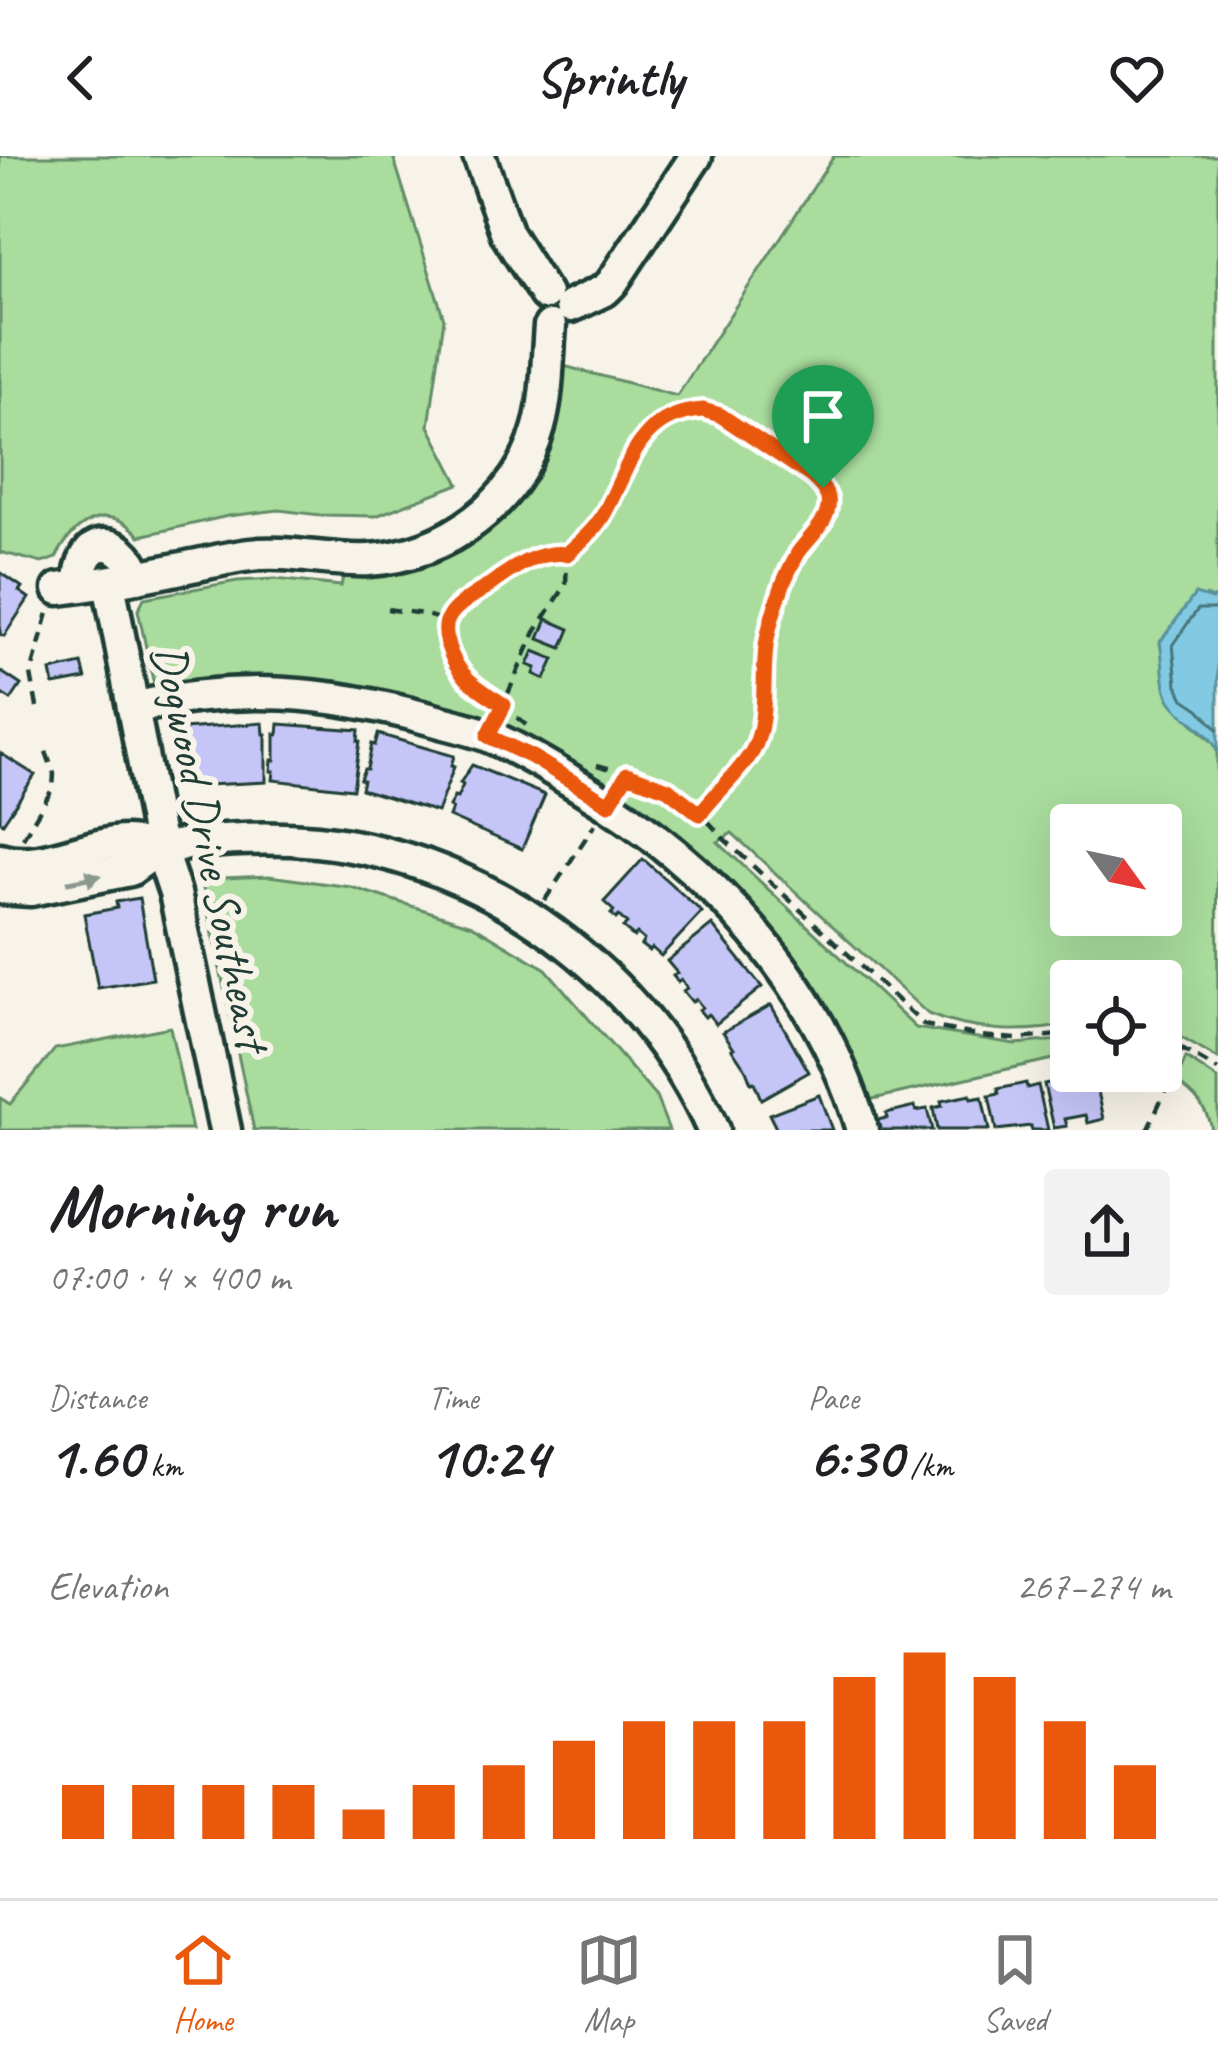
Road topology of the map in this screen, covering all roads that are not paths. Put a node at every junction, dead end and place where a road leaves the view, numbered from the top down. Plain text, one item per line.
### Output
1 (479, 156) edge
2 (696, 156) edge
3 (555, 309) junction
4 (134, 708) junction
5 (160, 848) junction
6 (10, 850) edge
7 (0, 888) edge
8 (225, 1130) edge
9 (713, 1130) edge
10 (862, 1130) edge

1 - 3 street
2 - 3 street
3 - 4 street, Dogwood Drive Southeast
4 - 5 street, Dogwood Drive Southeast
4 - 10 street
5 - 6 street
7 -> 5 street
5 - 8 street, Dogwood Drive Southeast
5 - 9 street

